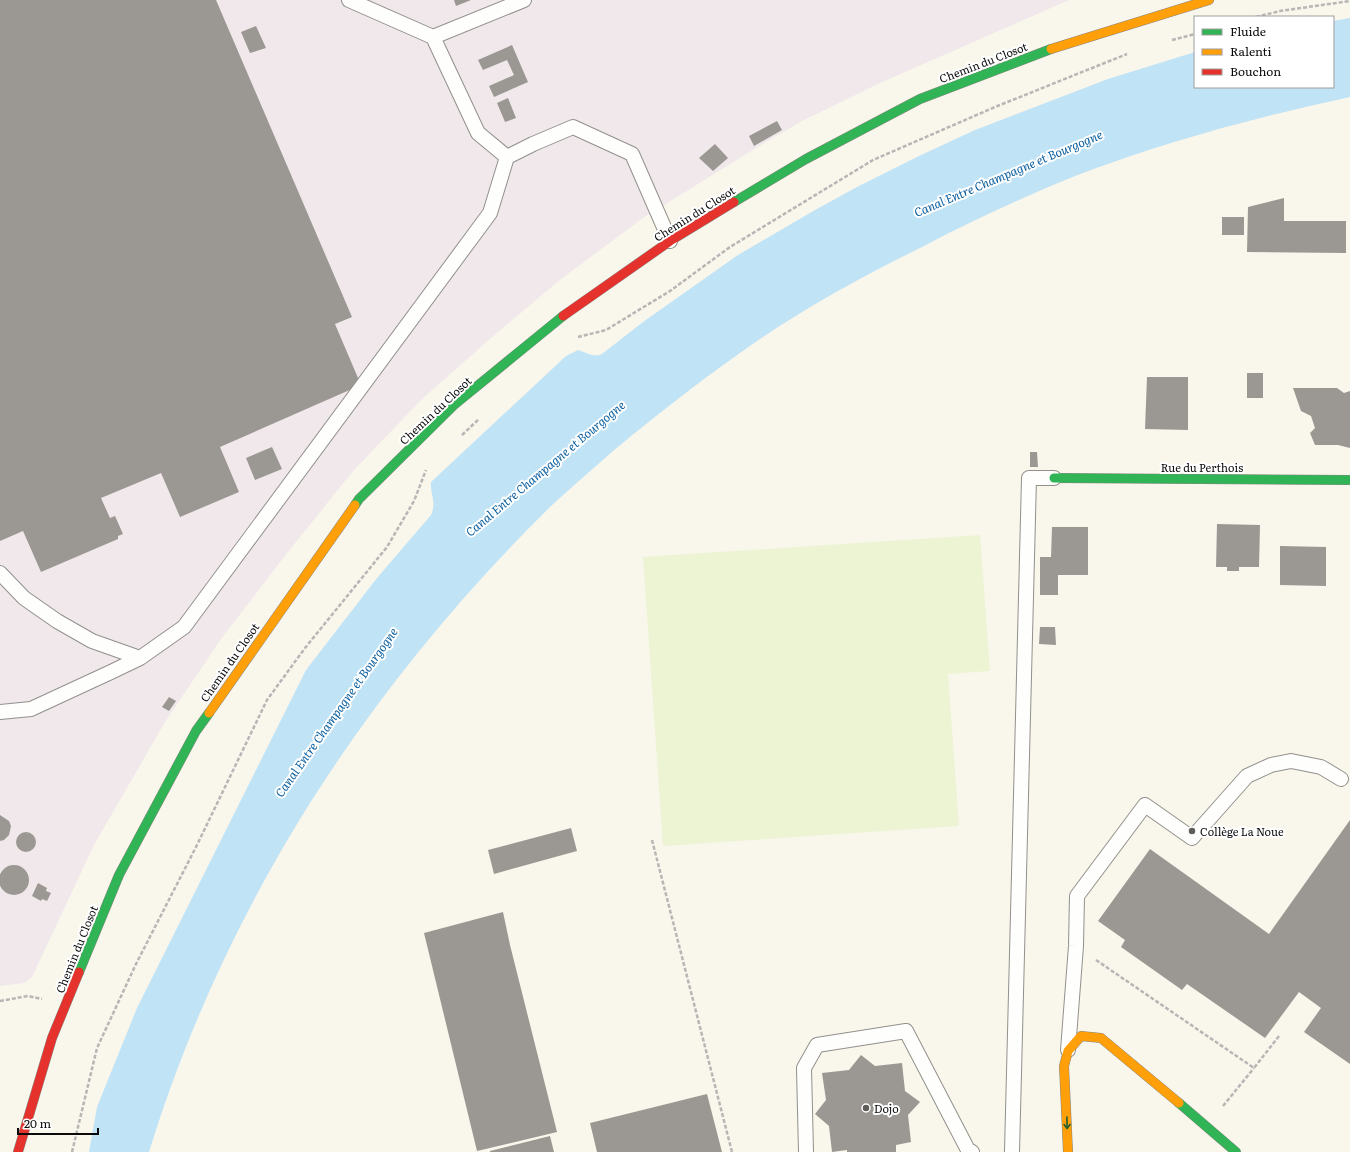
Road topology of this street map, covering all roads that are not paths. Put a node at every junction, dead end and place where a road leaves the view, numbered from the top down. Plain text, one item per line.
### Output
1 (349, 0) edge
2 (524, 0) edge
3 (1209, 0) edge
4 (433, 37) junction
5 (507, 157) junction
6 (670, 241) junction
7 (1054, 478) joint
8 (1350, 480) edge
9 (0, 572) edge
10 (140, 658) junction
11 (0, 712) edge
12 (1341, 779) dead end
13 (1068, 1051) junction
14 (18, 1152) edge
15 (806, 1152) edge
16 (972, 1152) edge
17 (1012, 1152) edge
18 (1068, 1152) edge
19 (1236, 1152) edge

1 - 4 lane
2 - 4 lane
3 - 6 street, Chemin du Closot
4 - 5 lane
5 - 6 lane
5 - 10 lane
6 - 14 street, Chemin du Closot
7 - 8 street, Rue du Perthois
7 - 17 lane
9 - 10 lane
10 - 11 lane
12 - 13 lane
13 -> 18 street
13 - 19 street
15 - 16 lane

